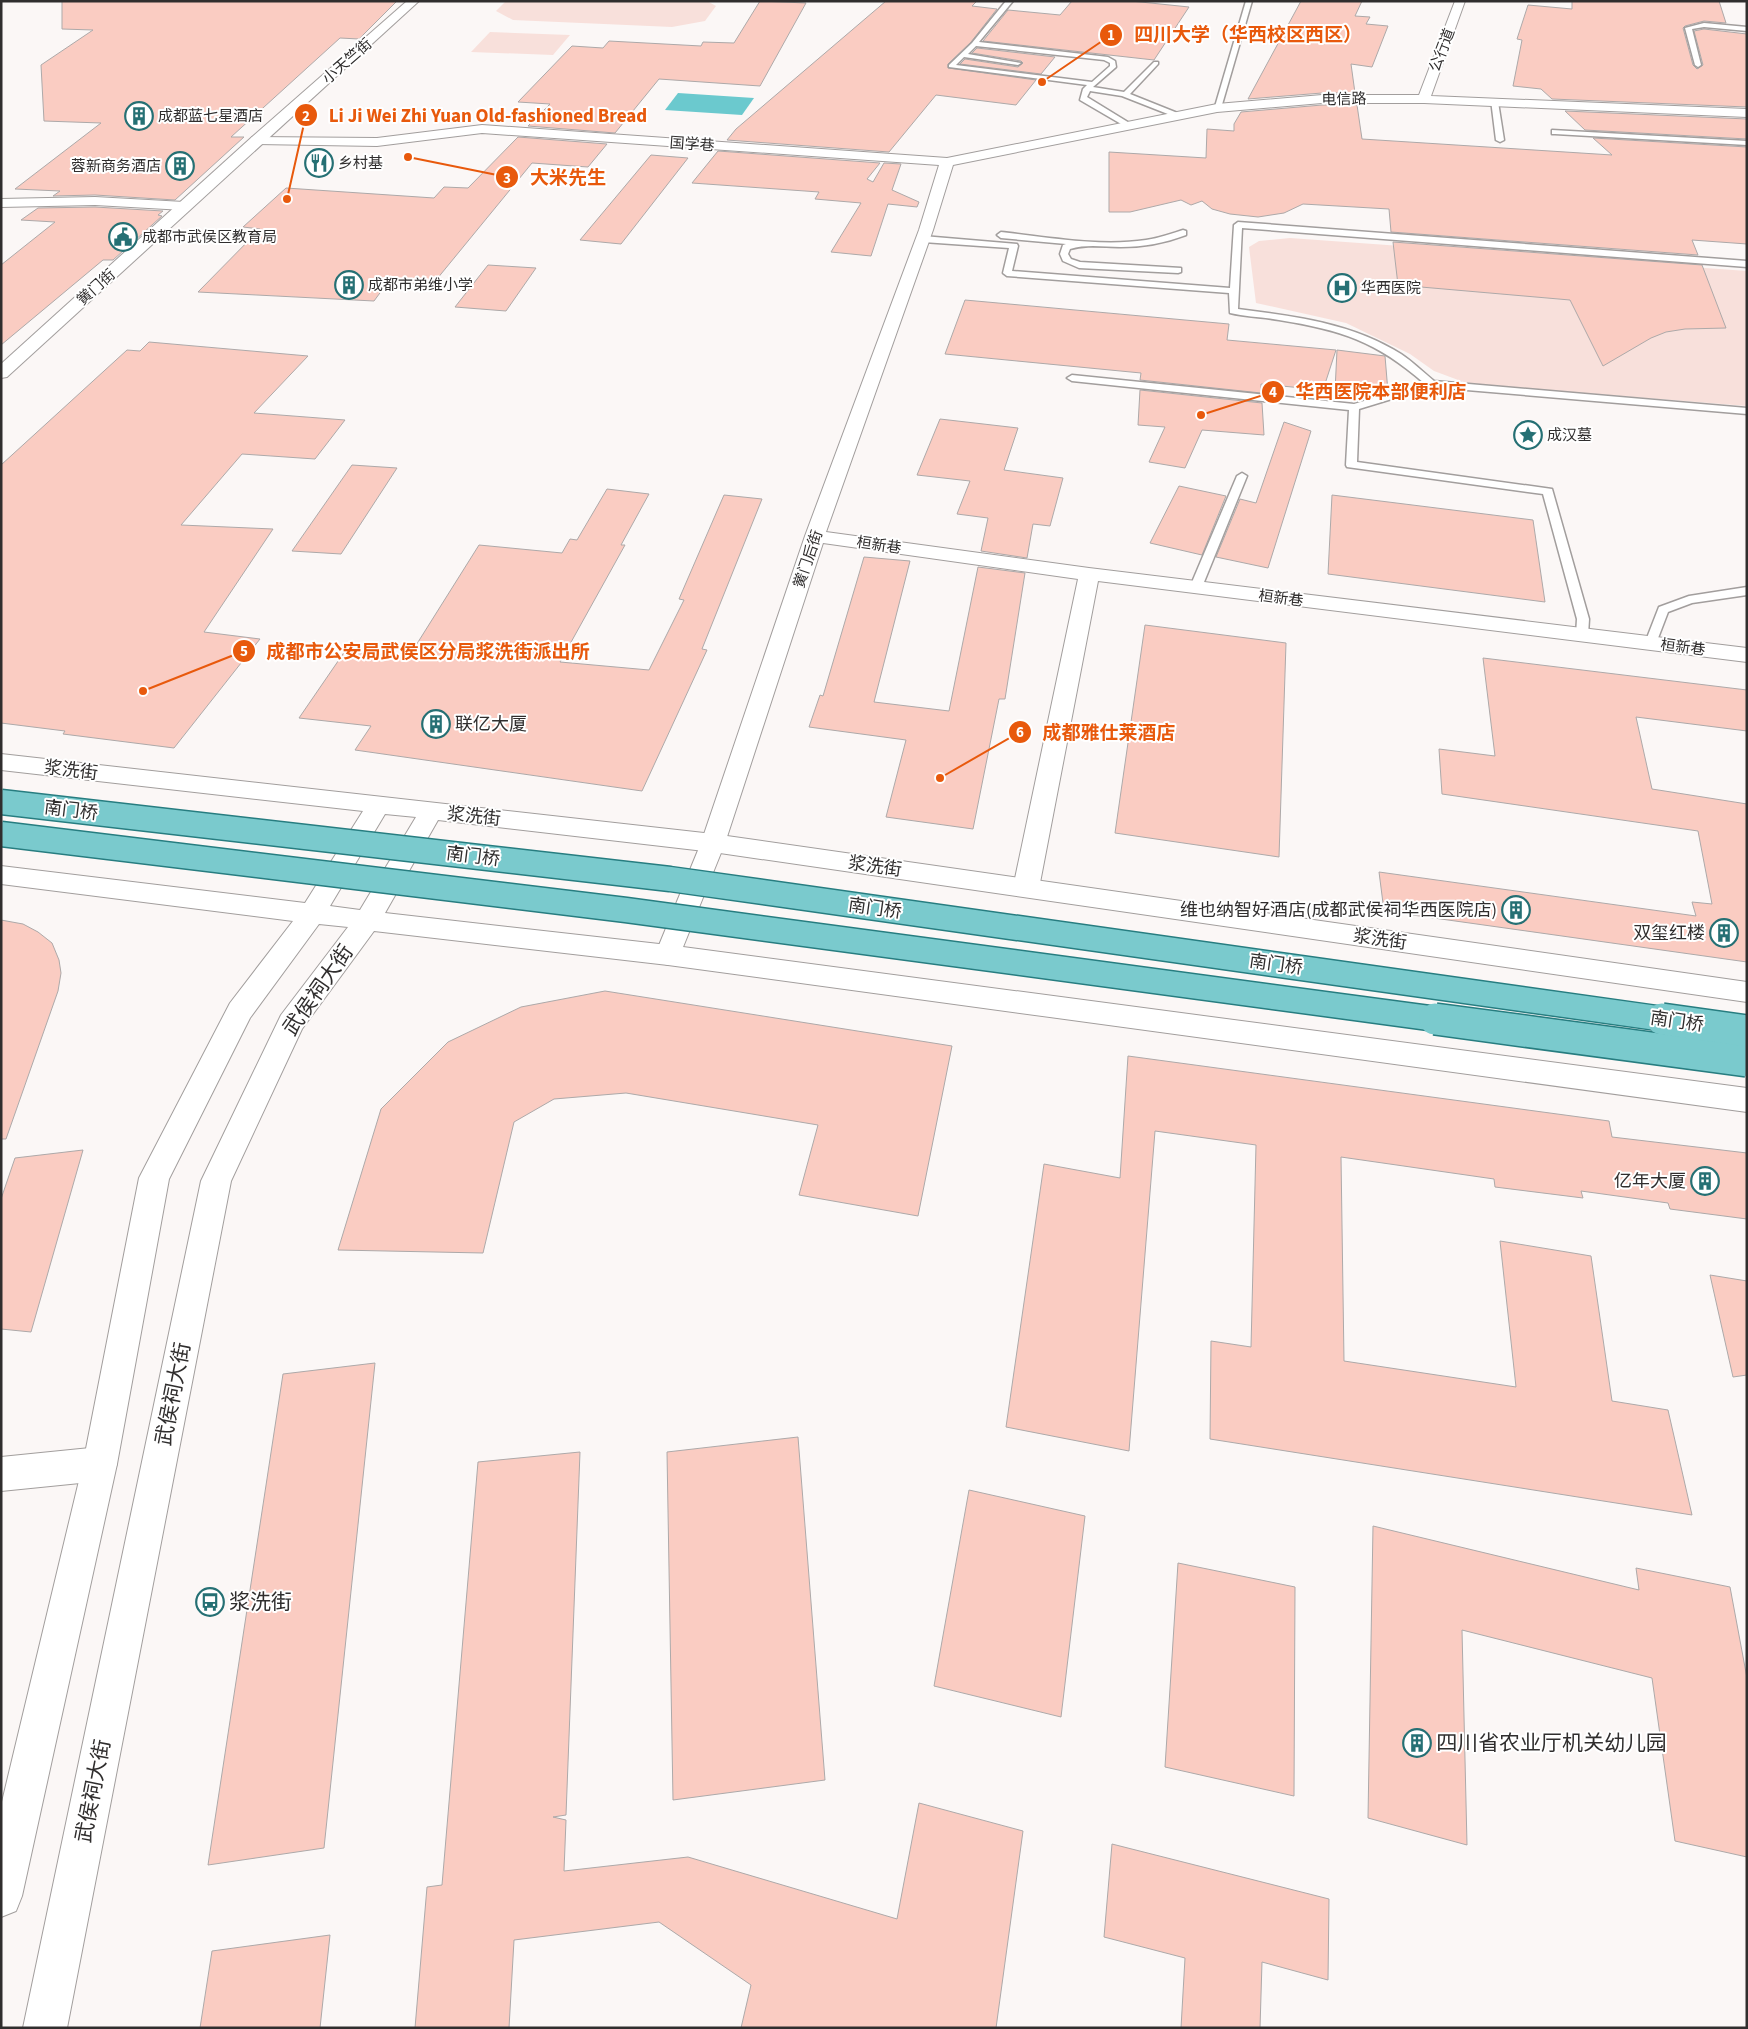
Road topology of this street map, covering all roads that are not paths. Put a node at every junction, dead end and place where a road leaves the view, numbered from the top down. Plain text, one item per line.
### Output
1 (414, 1) edge
2 (1010, 1) edge
3 (1249, 1) edge
4 (1460, 1) edge
5 (1747, 29) edge
6 (974, 44) junction
7 (961, 55) junction
8 (1156, 63) dead end
9 (1028, 64) dead end
10 (1698, 65) dead end
11 (1095, 74) dead end
12 (1104, 75) junction
13 (1094, 84) junction
14 (1087, 90) junction
15 (1126, 94) junction
16 (1424, 99) junction
17 (1494, 102) junction
18 (1217, 108) junction
19 (1747, 113) edge
20 (1181, 116) junction
21 (1128, 126) junction
22 (1555, 132) dead end
23 (257, 140) junction
24 (1500, 140) dead end
25 (1747, 143) edge
26 (947, 162) junction
27 (1, 203) edge
28 (184, 206) junction
29 (1183, 233) dead end
30 (924, 234) junction
31 (1090, 242) junction
32 (1747, 264) edge
33 (1178, 270) dead end
34 (1235, 291) junction
35 (1, 373) edge
36 (1072, 378) dead end
37 (1431, 384) junction
38 (1354, 407) junction
39 (1747, 411) edge
40 (1242, 476) dead end
41 (816, 536) junction
42 (1088, 574) junction
43 (1196, 587) junction
44 (1747, 591) edge
45 (1582, 635) junction
46 (1651, 643) junction
47 (1747, 655) edge
48 (1, 762) edge
49 (1, 802) edge
50 (378, 806) junction
51 (431, 812) junction
52 (1, 834) edge
53 (713, 843) junction
54 (1, 876) edge
55 (1026, 888) junction
56 (312, 914) junction
57 (367, 920) junction
58 (668, 955) junction
59 (1747, 992) edge
60 (1747, 1031) edge
61 (1747, 1061) edge
62 (1747, 1100) edge
63 (100, 1464) junction
64 (1, 1474) edge
65 (1, 1896) edge
66 (45, 2028) edge

1 - 23 street, 小天竺街
2 - 6 lane
3 - 18 lane
4 - 16 street, 公行道
5 - 10 lane
6 - 7 lane
6 - 12 lane
7 - 9 lane
7 - 13 lane
8 - 15 lane
11 - 12 lane
12 - 13 lane
13 - 14 lane
14 - 15 lane
14 - 21 lane
15 - 20 lane
16 - 17 street, 电信路
16 - 18 street, 电信路
17 - 19 street, 电信路
17 - 24 lane
18 - 20 street, 电信路
20 - 21 street, 电信路
21 - 26 street, 电信路
22 - 25 lane
23 - 26 street, 国学巷
23 - 28 street, 黉门街
26 - 30 street, 黉门后街
27 - 28 street
28 - 35 street, 黉门街
29 - 31 lane
30 - 31 lane
30 - 34 lane
30 - 41 street, 黉门后街
31 - 33 lane
32 - 34 lane
34 - 37 lane
36 - 38 lane
37 - 38 lane
37 - 39 lane
38 - 45 lane
40 - 43 lane
41 - 42 street, 桓新巷
41 - 53 street, 黉门后街
42 - 43 street, 桓新巷
42 - 55 street
43 - 45 street, 桓新巷
44 - 46 lane
45 - 46 street, 桓新巷
46 - 47 street, 桓新巷
48 - 50 street, 浆洗街
49 - 60 main road, 南门桥, bridge
50 - 51 street, 浆洗街
50 - 56 street
51 - 53 street, 浆洗街
51 - 57 street, 武侯祠大街
52 - 61 main road, 南门桥, bridge
53 - 55 street, 浆洗街
53 - 58 street, 黉门后街
54 - 56 street
55 - 59 street, 浆洗街
56 - 57 street
56 - 63 street
57 - 58 street
57 - 66 street, 武侯祠大街
58 - 62 street
63 - 64 street
63 - 65 street

